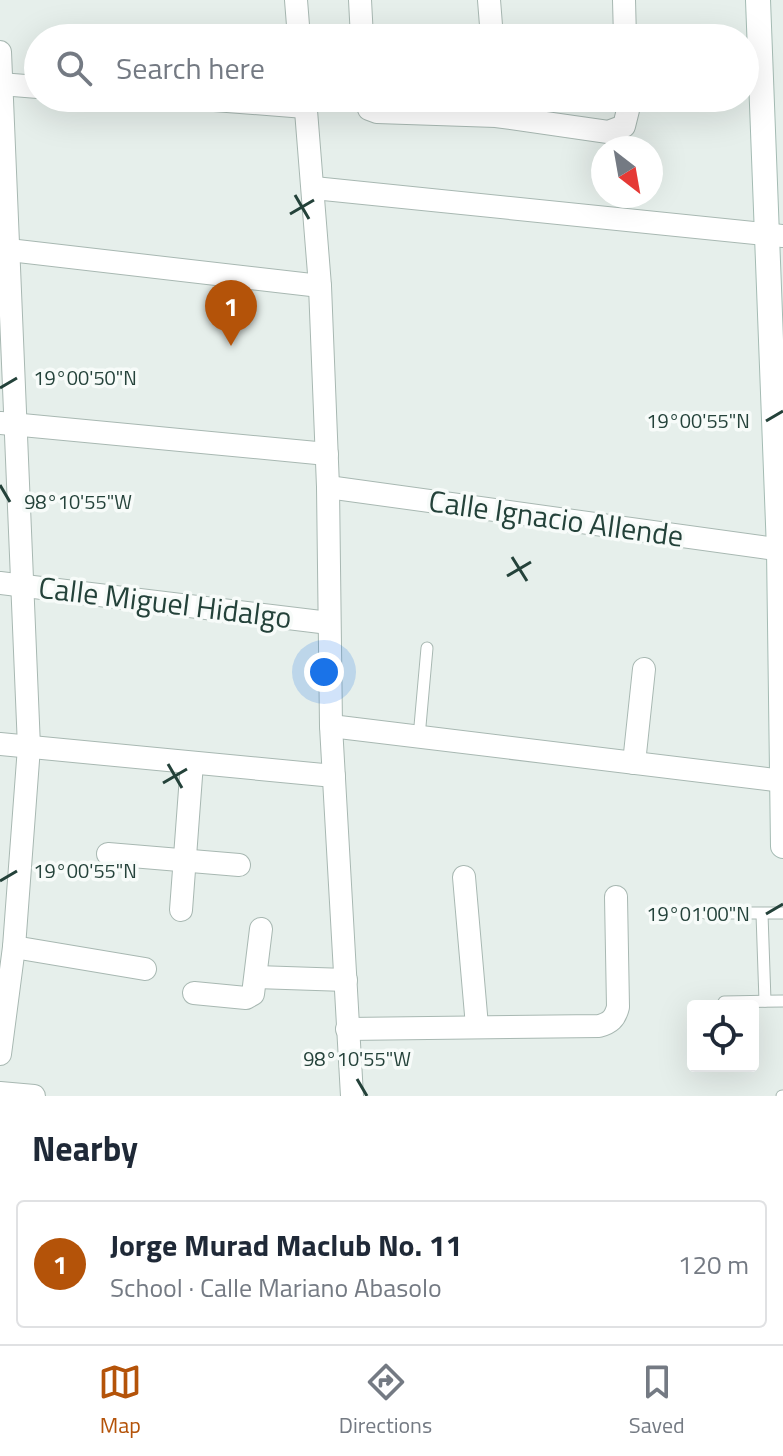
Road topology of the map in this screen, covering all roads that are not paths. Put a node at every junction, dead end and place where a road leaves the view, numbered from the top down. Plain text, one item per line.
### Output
1 (296, 0) edge
2 (360, 0) edge
3 (489, 0) edge
4 (624, 0) edge
5 (758, 0) edge
6 (298, 24) edge
7 (361, 24) edge
8 (491, 24) edge
9 (625, 24) edge
10 (0, 52) edge
11 (1, 84) edge
12 (24, 86) edge
13 (306, 112) edge
14 (518, 112) edge
15 (626, 112) edge
16 (314, 188) junction
17 (775, 235) edge
18 (4, 249) edge
19 (320, 286) junction
20 (7, 424) edge
21 (327, 454) junction
22 (328, 487) junction
23 (781, 550) edge
24 (0, 583) edge
25 (24, 586) junction
26 (329, 623) junction
27 (427, 648) dead end
28 (644, 669) dead end
29 (331, 726) junction
30 (419, 737) junction
31 (0, 744) edge
32 (29, 747) junction
33 (192, 763) junction
34 (634, 763) junction
35 (334, 776) junction
36 (782, 781) edge
37 (783, 846) edge
38 (108, 854) dead end
39 (186, 861) junction
40 (239, 865) dead end
41 (464, 877) dead end
42 (616, 897) dead end
43 (181, 910) dead end
44 (705, 913) dead end
45 (783, 913) edge
46 (762, 914) junction
47 (261, 929) dead end
48 (8, 961) edge
49 (145, 969) dead end
50 (256, 977) junction
51 (346, 980) junction
52 (194, 993) dead end
53 (759, 1001) edge
54 (765, 1001) junction
55 (783, 1001) edge
56 (477, 1026) junction
57 (347, 1029) junction
58 (0, 1054) edge
59 (0, 1093) edge
60 (34, 1096) edge
61 (352, 1096) edge

1 - 6 street
2 - 7 street
3 - 8 street
4 - 9 street
5 - 17 main road
10 - 11 street
11 - 12 street
11 - 18 street
13 - 16 street
14 - 15 street
16 - 17 street
16 - 19 street
17 - 23 main road
18 - 19 street
18 - 20 street
19 - 21 street
20 - 21 street
20 - 25 street
21 - 22 street
22 - 23 street, Calle Ignacio Allende
22 - 26 street
23 - 36 main road
24 - 25 street, Calle Miguel Hidalgo
25 - 26 street, Calle Miguel Hidalgo
25 - 32 street
26 - 29 street
27 - 30 lane
28 - 34 street
29 - 30 street
29 - 35 street
30 - 34 street
31 - 32 street
32 - 33 street
32 - 48 street
33 - 35 street
33 - 39 street
34 - 36 street
35 - 51 street
36 - 37 main road
38 - 39 street
39 - 40 street
39 - 43 street
41 - 56 street
42 - 56 street
44 - 46 lane
45 - 46 lane
46 - 54 lane
47 - 50 street
48 - 49 street
48 - 58 street
50 - 51 street
50 - 52 street
51 - 57 street
53 - 54 lane
54 - 55 lane
56 - 57 street
57 - 61 street
59 - 60 street

